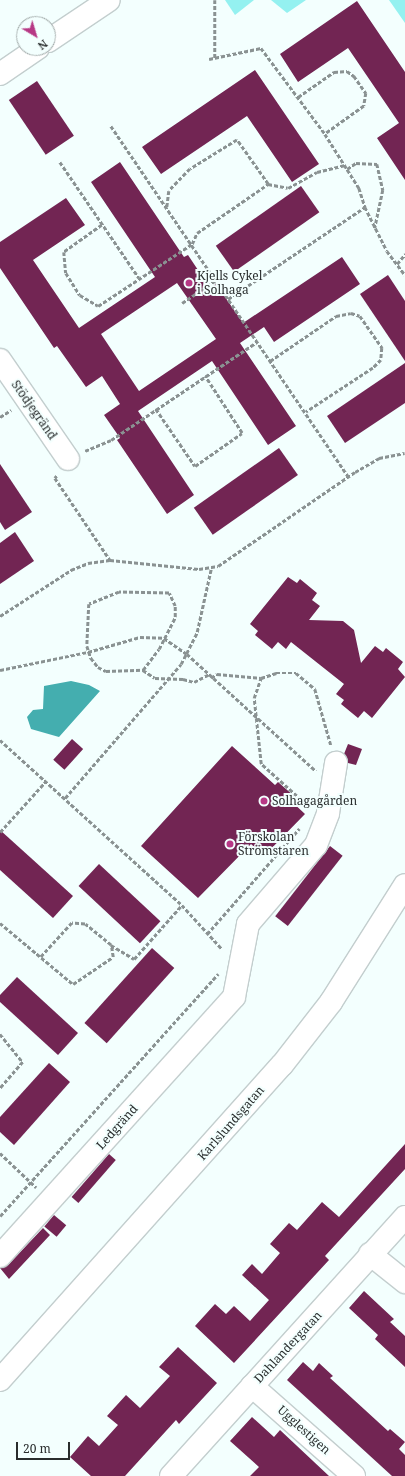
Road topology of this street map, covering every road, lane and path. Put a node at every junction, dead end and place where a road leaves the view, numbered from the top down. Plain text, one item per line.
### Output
1 (109, 0) edge
2 (215, 0) edge
3 (56, 36) edge
4 (26, 56) edge
5 (215, 58) junction
6 (209, 59) dead end
7 (0, 74) edge
8 (298, 97) junction
9 (111, 126) dead end
10 (325, 134) junction
11 (60, 162) dead end
12 (345, 165) junction
13 (347, 169) junction
14 (268, 184) junction
15 (365, 207) junction
16 (167, 208) junction
17 (102, 225) junction
18 (375, 228) junction
19 (192, 244) junction
20 (405, 254) edge
21 (397, 264) junction
22 (405, 275) edge
23 (139, 278) junction
24 (216, 280) junction
25 (228, 299) junction
26 (182, 303) dead end
27 (257, 342) junction
28 (0, 360) edge
29 (270, 361) junction
30 (205, 376) junction
31 (156, 409) junction
32 (306, 412) junction
33 (405, 453) edge
34 (68, 459) junction
35 (348, 476) junction
36 (110, 560) junction
37 (211, 569) junction
38 (0, 616) edge
39 (164, 638) junction
40 (88, 652) junction
41 (187, 654) junction
42 (0, 670) edge
43 (143, 670) junction
44 (210, 676) junction
45 (168, 678) junction
46 (260, 678) junction
47 (257, 719) junction
48 (0, 740) edge
49 (335, 772) junction
50 (46, 781) junction
51 (65, 798) junction
52 (315, 812) dead end
53 (304, 824) dead end
54 (0, 832) edge
55 (405, 885) edge
56 (182, 906) junction
57 (0, 923) edge
58 (206, 934) junction
59 (111, 945) junction
60 (41, 958) junction
61 (236, 959) junction
62 (0, 1034) edge
63 (0, 1088) edge
64 (0, 1153) edge
65 (31, 1182) junction
66 (50, 1200) junction
67 (0, 1216) edge
68 (405, 1217) edge
69 (370, 1254) junction
70 (0, 1256) edge
71 (405, 1282) edge
72 (32, 1342) junction
73 (0, 1371) edge
74 (0, 1380) edge
75 (252, 1386) junction
76 (171, 1476) edge
77 (354, 1476) edge

1 - 3 street
2 - 5 path
4 - 7 street
5 - 6 path
5 - 8 path
8 - 10 path
8 - 10 path
9 - 16 path
10 - 12 path
11 - 17 path
12 - 13 path
12 - 14 path
13 - 15 path
13 - 18 path
14 - 16 path
14 - 19 path
15 - 18 path
15 - 25 path
16 - 19 path
17 - 23 path
17 - 23 path
18 - 21 path
19 - 23 path
19 - 24 path
20 - 21 path
21 - 22 path
24 - 25 path
24 - 26 path
25 - 27 path
27 - 29 path
27 - 30 path
28 - 34 street, Stödjegränd
29 - 32 path
29 - 32 path
30 - 31 path
30 - 31 path
31 - 34 path
32 - 35 path
33 - 35 path
34 - 36 path
35 - 37 path
36 - 37 path
36 - 38 path
37 - 41 path
39 - 40 path
39 - 40 path
39 - 41 path
39 - 43 path
40 - 42 path
40 - 43 path
41 - 44 path
41 - 45 path
43 - 45 path
44 - 45 path
44 - 46 path
44 - 47 path
45 - 51 path
46 - 47 path
46 - 49 path
47 - 49 path
47 - 52 path
48 - 50 path
49 - 61 street
50 - 51 path
50 - 54 path
51 - 56 path
53 - 58 path
55 - 72 street, Karlslundsgatan
56 - 58 path
56 - 59 path
57 - 60 path
58 - 61 path
59 - 60 path
59 - 60 path
61 - 65 path
61 - 66 street, Ledgränd
62 - 63 path
64 - 65 path
65 - 66 path
65 - 67 path
66 - 70 street, Ledgränd
68 - 69 street, Dahlandergatan
69 - 71 street
69 - 75 street, Dahlandergatan
72 - 73 street, Karlslundsgatan
72 - 74 street, Karlslundsgatan
75 - 76 street, Dahlandergatan
75 - 77 street, Ugglestigen

